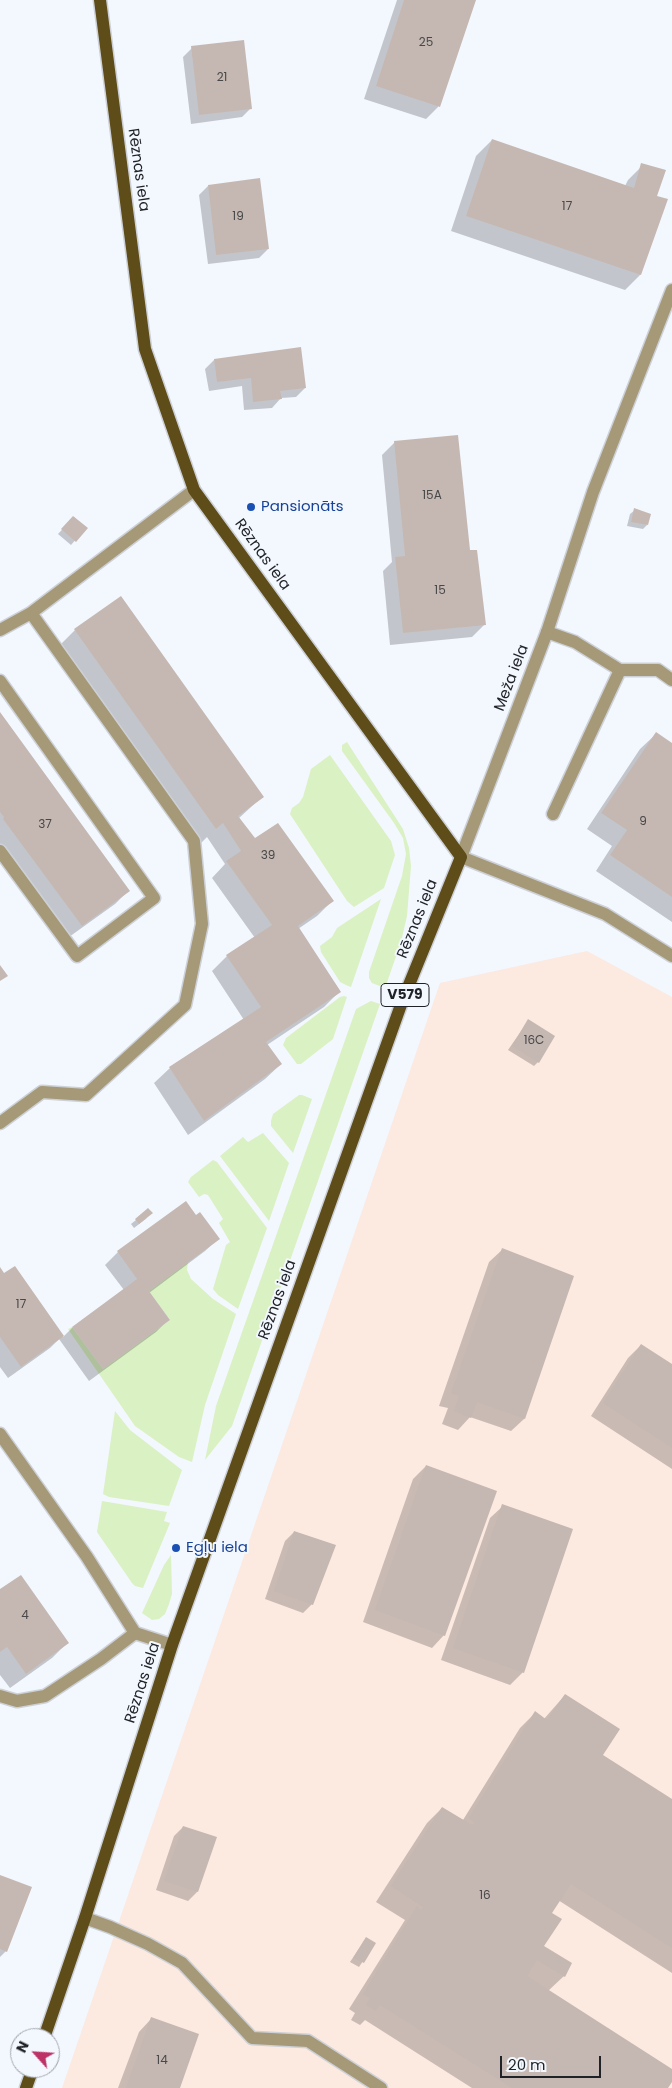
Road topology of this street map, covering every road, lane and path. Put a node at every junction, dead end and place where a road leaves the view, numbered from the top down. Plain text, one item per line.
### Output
1 (100, 0) edge
2 (672, 290) edge
3 (194, 490) junction
4 (31, 613) junction
5 (0, 630) edge
6 (547, 632) junction
7 (620, 670) junction
8 (672, 680) edge
9 (0, 681) edge
10 (553, 814) dead end
11 (0, 851) edge
12 (461, 856) junction
13 (672, 956) edge
14 (0, 1122) edge
15 (0, 1434) edge
16 (135, 1632) junction
17 (172, 1645) junction
18 (0, 1696) edge
19 (85, 1918) junction
20 (47, 2028) edge
21 (381, 2088) edge

1 - 3 main road, Rēznas iela
2 - 6 street, Meža iela
3 - 4 street
3 - 12 main road, Rēznas iela
4 - 5 street
4 - 14 street
6 - 7 street
6 - 12 street, Meža iela
7 - 8 street
7 - 10 street
9 - 11 street
12 - 13 street
12 - 17 main road, Rēznas iela / V579
15 - 16 street
16 - 17 street
16 - 18 street
17 - 19 main road, Rēznas iela / V579
19 - 20 main road, Rēznas iela / V579
19 - 21 street

